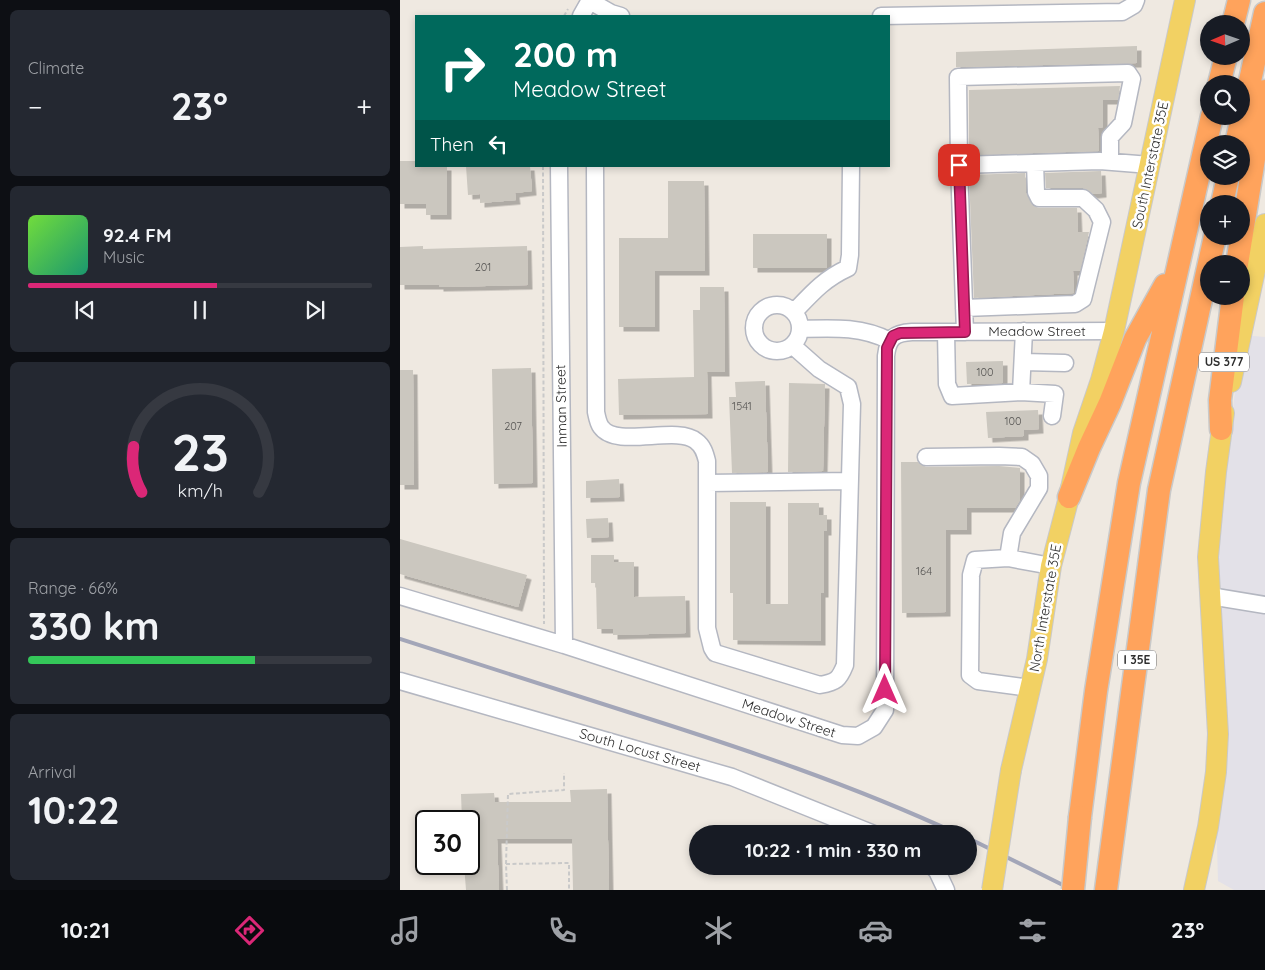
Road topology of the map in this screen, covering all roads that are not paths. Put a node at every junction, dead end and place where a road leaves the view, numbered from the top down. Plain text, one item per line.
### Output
1 (590, 0) edge
2 (1136, 0) edge
3 (1186, 0) edge
4 (1239, 0) edge
5 (1265, 13) edge
6 (582, 15) edge
7 (618, 15) edge
8 (1235, 15) edge
9 (890, 16) edge
10 (1265, 91) edge
11 (1210, 125) edge
12 (1238, 135) edge
13 (1110, 162) junction
14 (1036, 163) junction
15 (959, 165) junction
16 (1150, 165) junction
17 (559, 167) edge
18 (595, 167) edge
19 (851, 167) edge
20 (1265, 224) edge
21 (1213, 245) edge
22 (1238, 255) edge
23 (1178, 260) junction
24 (1232, 305) edge
25 (964, 308) junction
26 (794, 312) junction
27 (800, 329) junction
28 (1024, 331) junction
29 (1114, 331) junction
30 (946, 332) junction
31 (965, 332) junction
32 (890, 341) junction
33 (793, 346) junction
34 (1023, 362) junction
35 (1065, 363) dead end
36 (1021, 392) junction
37 (1052, 416) dead end
38 (1220, 437) junction
39 (926, 458) dead end
40 (850, 482) junction
41 (707, 483) junction
42 (1069, 497) junction
43 (1008, 558) junction
44 (1050, 566) junction
45 (400, 596) edge
46 (1210, 596) junction
47 (1265, 605) edge
48 (564, 645) junction
49 (400, 681) edge
50 (1030, 691) junction
51 (852, 825) edge
52 (939, 875) edge
53 (946, 890) edge
54 (992, 890) edge
55 (1073, 890) edge
56 (1106, 890) edge
57 (1194, 890) edge

1 - 6 street
1 - 7 street
2 - 9 street
3 - 16 main road, South Interstate 35E
4 - 8 highway
5 - 12 highway
10 - 22 highway
11 - 23 highway, I 35E
13 - 14 street
13 - 15 street
13 - 16 street
14 - 15 street
14 - 25 street
15 - 25 street
16 - 29 main road, South Interstate 35E
17 - 48 street, Inman Street
18 - 41 street
19 - 26 street
20 - 38 main road
21 - 56 highway, I 35E
23 - 42 highway
23 - 55 highway, I 35E, bridge
24 - 38 highway, US 377
25 - 31 street
26 - 27 street
26 - 33 street
27 - 32 street
27 - 33 street
28 - 29 street, Meadow Street
28 - 31 street, Meadow Street
28 - 34 street
29 - 42 main road, North Interstate 35E
30 - 31 street, Meadow Street
30 - 32 street, Meadow Street
30 - 36 street
32 - 48 street, Meadow Street
33 - 40 street
34 - 35 street
34 - 36 street
36 - 37 street
38 - 46 main road
39 - 43 street
40 - 41 street
40 - 41 street
42 - 44 main road, North Interstate 35E
43 - 44 street
43 - 50 street
44 - 50 main road, North Interstate 35E
45 - 48 street, Meadow Street
46 - 47 street
46 - 57 main road
49 - 51 street, South Locust Street
50 - 54 main road, North Interstate 35E, bridge
52 - 53 street

